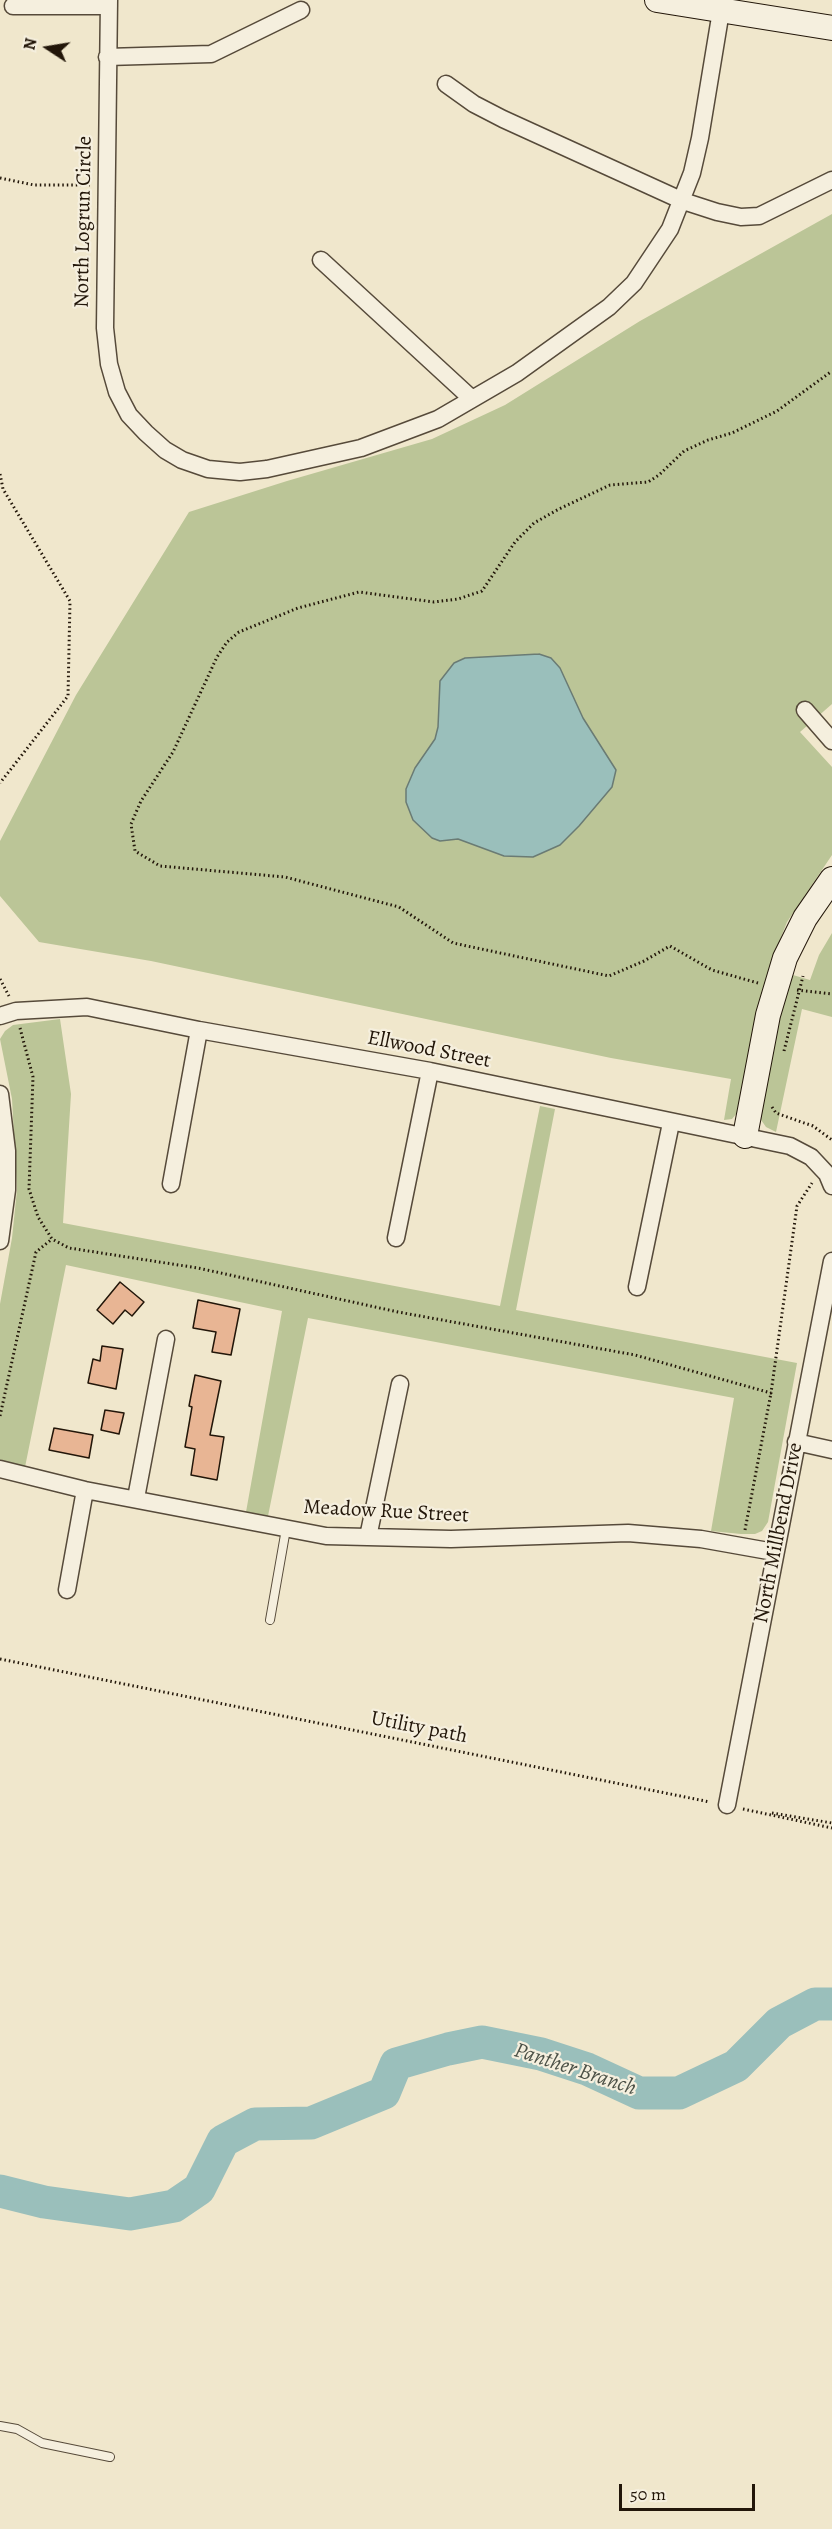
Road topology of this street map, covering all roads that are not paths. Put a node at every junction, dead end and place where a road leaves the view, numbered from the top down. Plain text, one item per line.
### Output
1 (657, 0) edge
2 (109, 3) edge
3 (14, 6) dead end
4 (301, 10) dead end
5 (720, 11) junction
6 (832, 28) edge
7 (107, 57) junction
8 (446, 84) dead end
9 (832, 180) edge
10 (683, 201) junction
11 (321, 260) dead end
12 (472, 399) junction
13 (805, 710) dead end
14 (832, 741) edge
15 (832, 879) edge
16 (8, 1014) edge
17 (199, 1030) junction
18 (430, 1071) junction
19 (0, 1094) edge
20 (671, 1123) junction
21 (745, 1136) junction
22 (829, 1180) edge
23 (171, 1184) dead end
24 (3, 1190) edge
25 (396, 1238) dead end
26 (0, 1241) edge
27 (832, 1261) edge
28 (637, 1287) dead end
29 (166, 1340) dead end
30 (400, 1384) dead end
31 (796, 1442) junction
32 (832, 1450) edge
33 (0, 1469) edge
34 (85, 1490) junction
35 (136, 1498) junction
36 (286, 1529) junction
37 (368, 1538) junction
38 (774, 1552) junction
39 (67, 1590) dead end
40 (270, 1620) dead end
41 (727, 1805) road end
42 (0, 2426) edge
43 (110, 2457) dead end

1 - 5 street
2 - 3 street
2 - 7 street, North Logrun Circle
4 - 7 street
5 - 6 street
5 - 10 street, North Logrun Circle
7 - 12 street, North Logrun Circle
8 - 10 street
9 - 10 street
10 - 12 street, North Logrun Circle
11 - 12 street
13 - 14 street
15 - 21 street
16 - 17 street, Ellwood Street
17 - 18 street, Ellwood Street
17 - 23 street
18 - 20 street, Ellwood Street
18 - 25 street
19 - 24 street
20 - 21 street, Ellwood Street
20 - 28 street
21 - 22 street, Ellwood Street
24 - 26 street
27 - 31 street, North Millbend Drive
29 - 35 street
30 - 37 street
31 - 32 street
31 - 38 street, North Millbend Drive
33 - 34 street, Meadow Rue Street
34 - 35 street, Meadow Rue Street
34 - 39 street
35 - 36 street, Meadow Rue Street
36 - 37 street, Meadow Rue Street
36 - 40 lane
37 - 38 street, Meadow Rue Street
38 - 41 street, North Millbend Drive
42 - 43 lane

